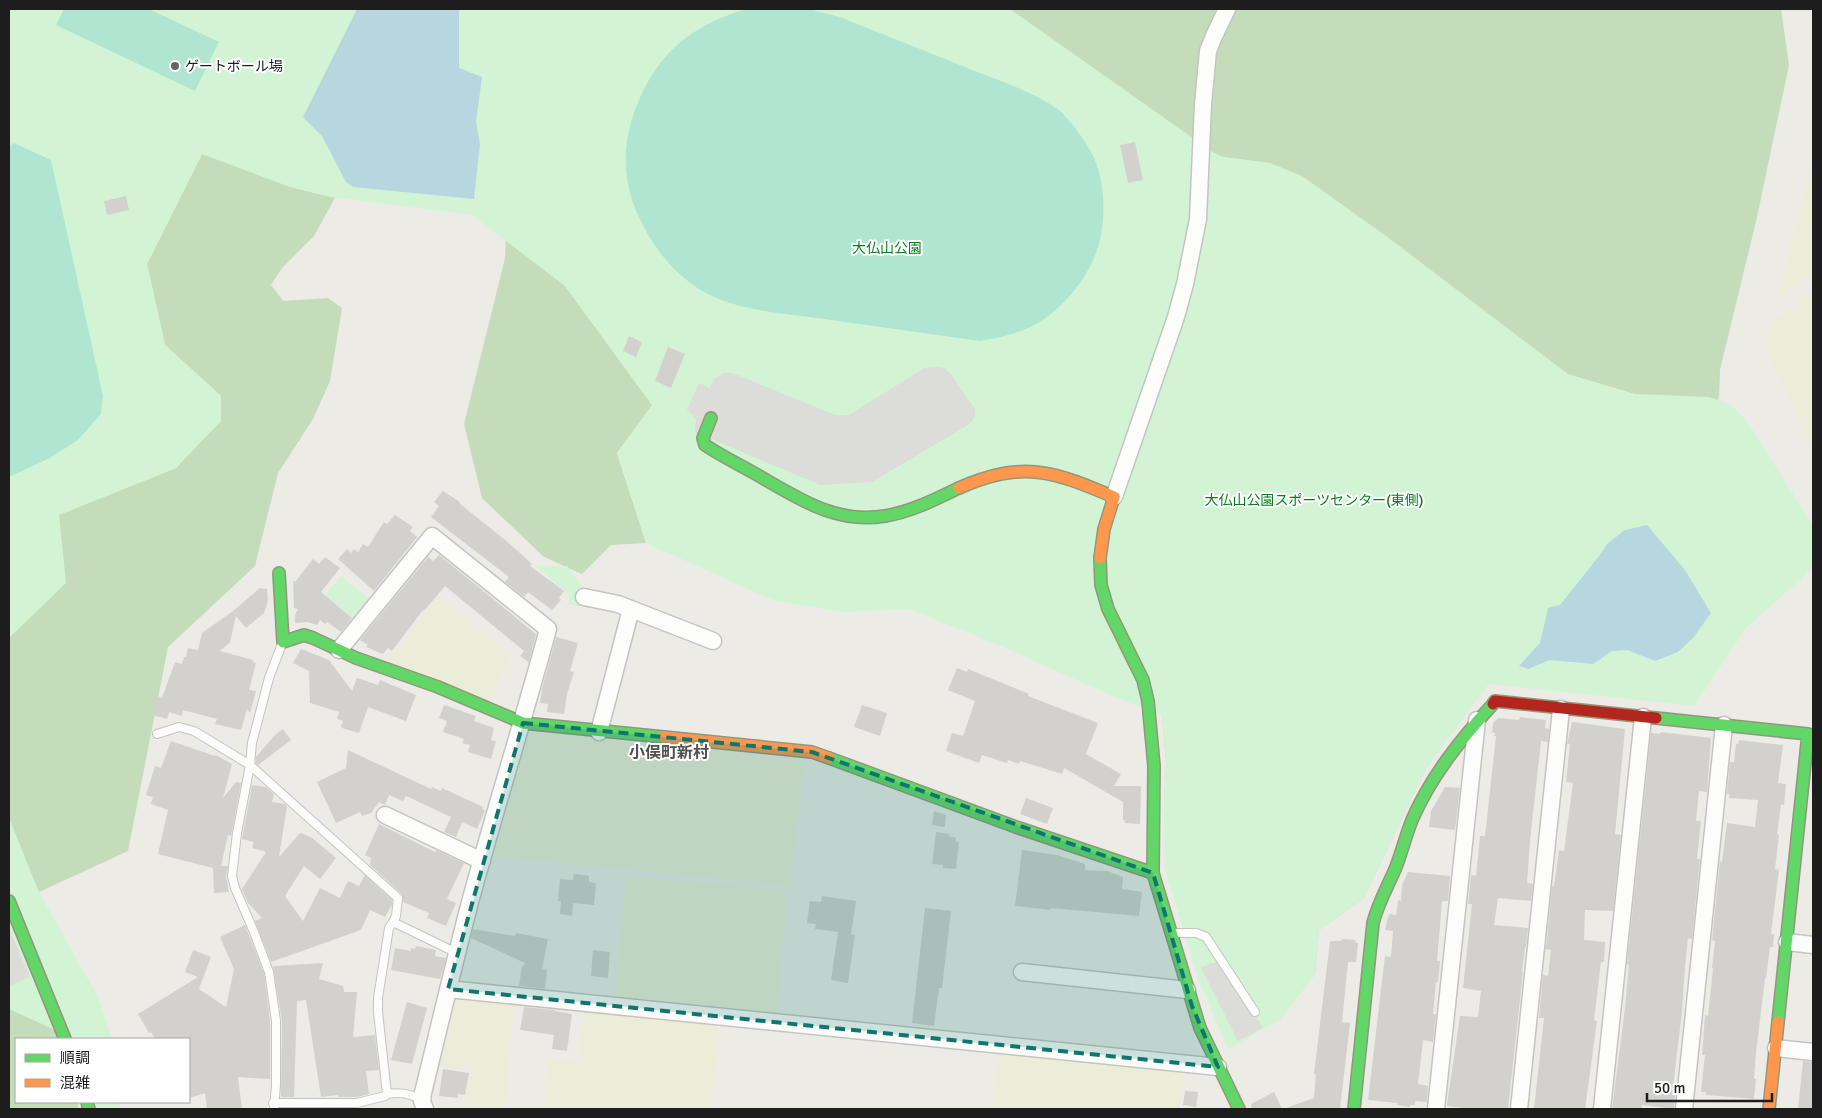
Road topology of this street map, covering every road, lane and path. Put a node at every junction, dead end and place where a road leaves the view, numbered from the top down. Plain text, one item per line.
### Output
1 (1227, 9) edge
2 (711, 418) dead end
3 (1114, 497) junction
4 (278, 573) dead end
5 (584, 597) dead end
6 (631, 609) junction
7 (713, 641) dead end
8 (283, 642) junction
9 (339, 650) junction
10 (1561, 709) junction
11 (1643, 718) junction
12 (1477, 720) junction
13 (523, 723) junction
14 (1724, 725) junction
15 (599, 732) junction
16 (157, 734) dead end
17 (250, 764) junction
18 (385, 815) dead end
19 (482, 861) junction
20 (1153, 873) junction
21 (9, 902) edge
22 (393, 922) junction
23 (1170, 933) junction
24 (1787, 942) junction
25 (1813, 945) edge
26 (457, 953) junction
27 (1022, 972) dead end
28 (448, 989) junction
29 (1187, 990) junction
30 (1255, 1012) dead end
31 (65, 1038) edge
32 (1776, 1048) junction
33 (1813, 1052) edge
34 (1218, 1067) junction
35 (388, 1094) junction
36 (424, 1105) edge
37 (274, 1106) edge
38 (1239, 1109) edge
39 (1354, 1109) edge
40 (1436, 1109) edge
41 (1519, 1109) edge
42 (1602, 1109) edge
43 (1684, 1109) edge
44 (1769, 1109) edge

1 - 3 street
2 - 3 street
3 - 20 street
4 - 8 street
5 - 6 street
6 - 7 street
6 - 15 street
8 - 9 street
8 - 17 lane
9 - 13 street
9 - 13 street
10 - 11 street
10 - 12 street
10 - 41 street
11 - 14 street
11 - 42 street
12 - 39 street
12 - 40 street
13 - 15 street
13 - 19 street
14 - 24 street
14 - 43 street
15 - 20 street
16 - 17 lane
17 - 22 lane
17 - 37 lane
18 - 19 street
19 - 26 street
20 - 23 street
21 - 31 street
22 - 26 lane
22 - 35 lane
23 - 29 street
23 - 30 lane
24 - 25 street
24 - 32 street
26 - 28 street
27 - 29 street
28 - 34 street
28 - 36 street
29 - 34 street
32 - 33 street
32 - 44 street
34 - 38 street
35 - 36 lane
35 - 37 lane

